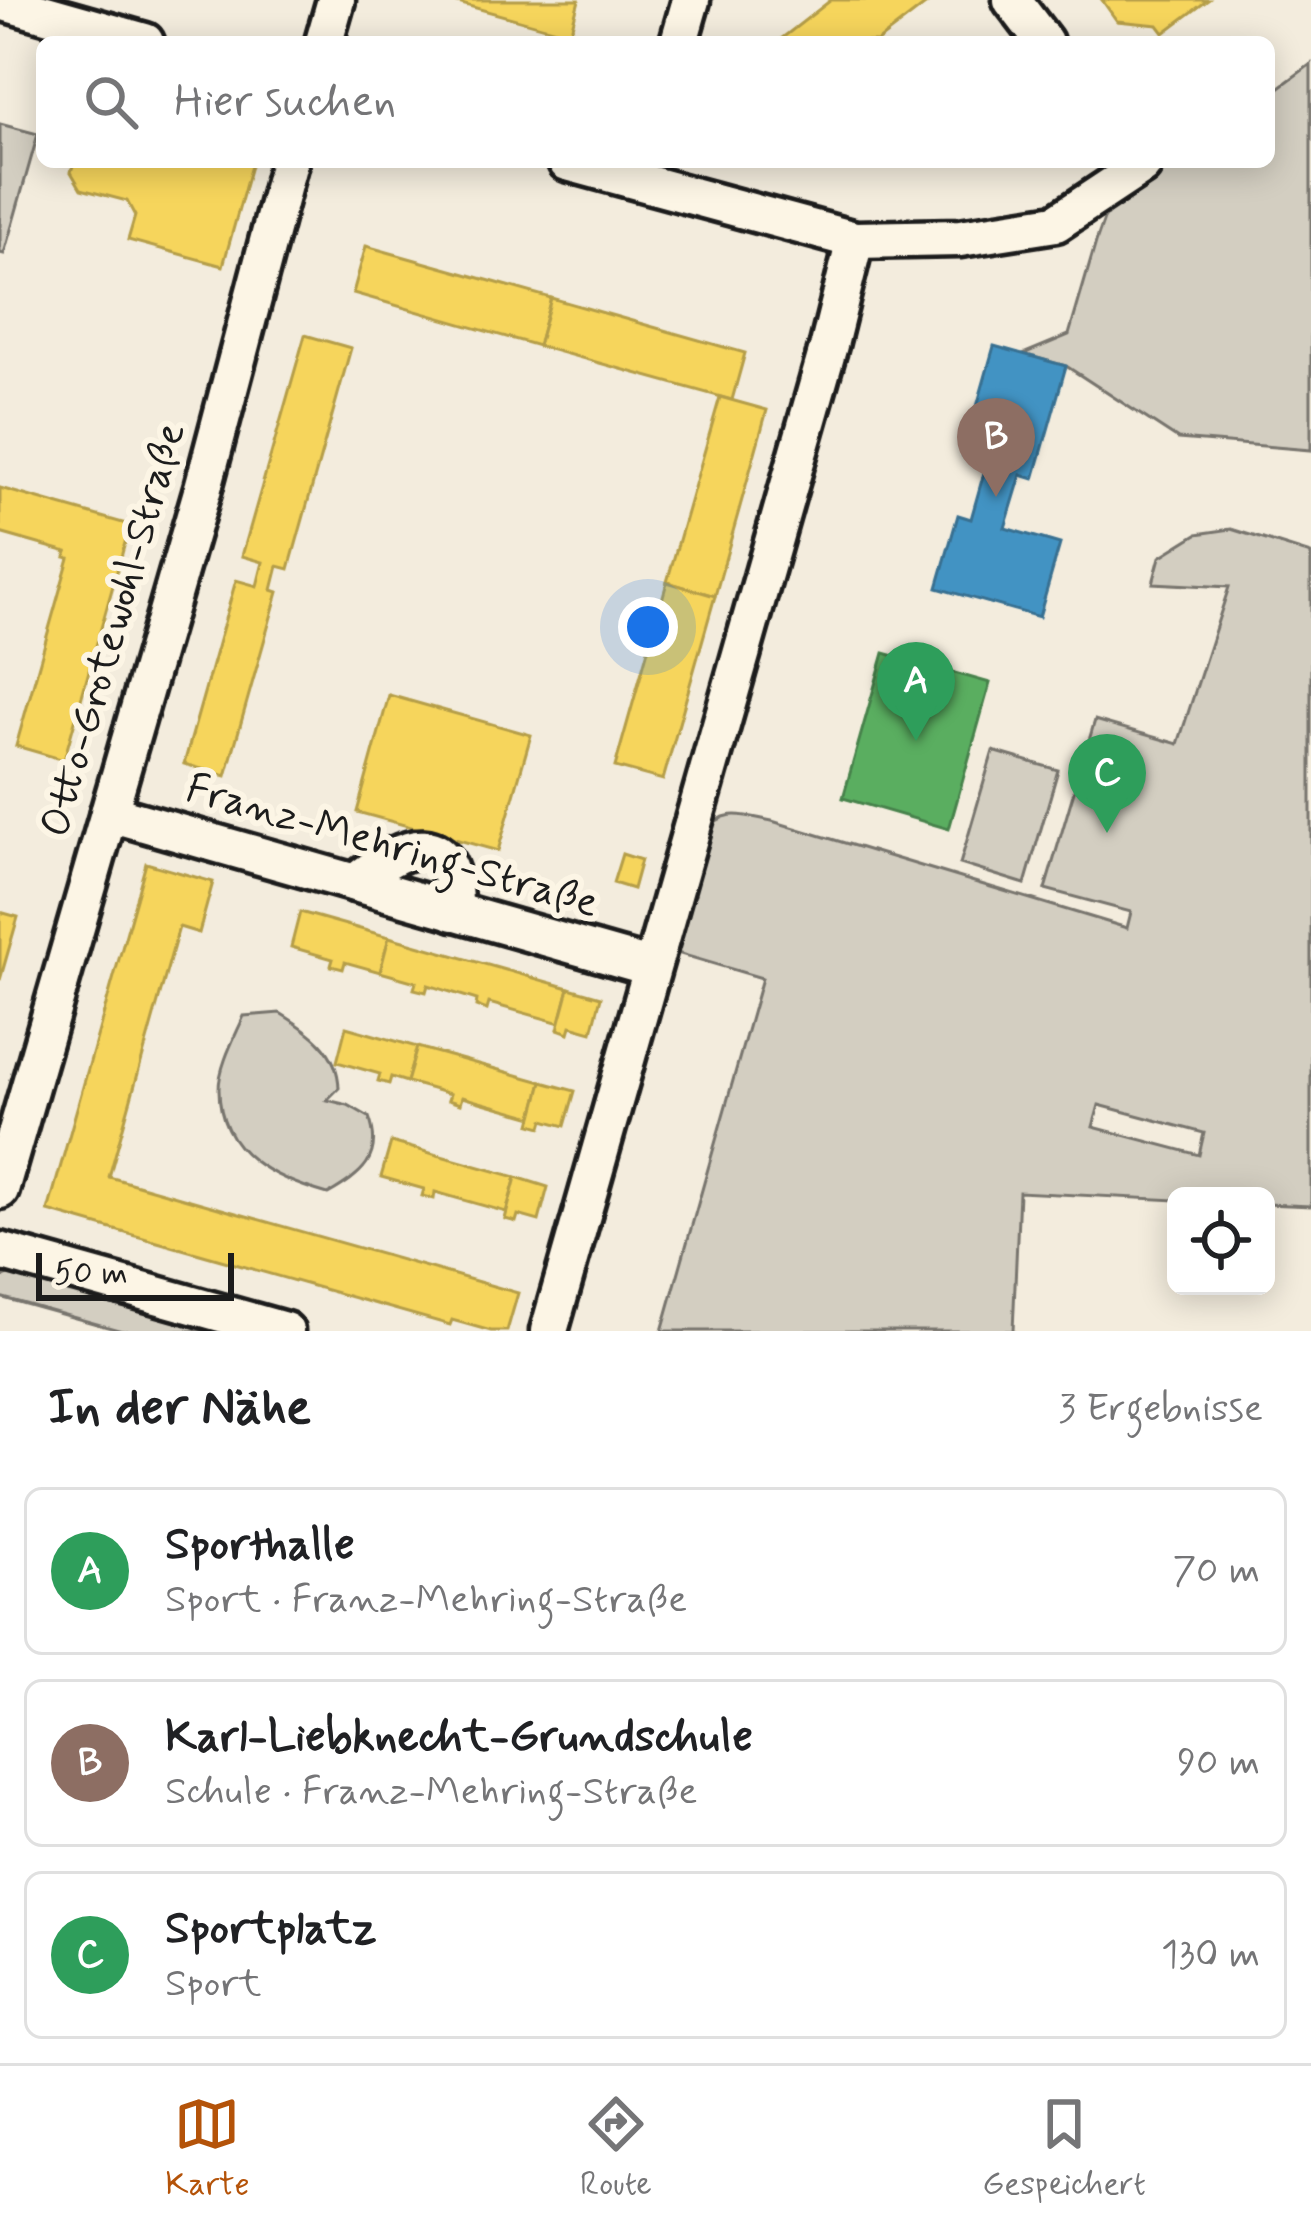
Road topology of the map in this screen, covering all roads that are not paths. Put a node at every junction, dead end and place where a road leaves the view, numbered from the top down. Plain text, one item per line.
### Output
1 (336, 0) edge
2 (692, 0) edge
3 (1012, 0) edge
4 (0, 1) edge
5 (124, 36) edge
6 (326, 36) edge
7 (681, 36) edge
8 (1039, 36) edge
9 (287, 168) edge
10 (1135, 168) edge
11 (641, 172) edge
12 (855, 240) junction
13 (109, 814) junction
14 (355, 883) junction
15 (454, 912) junction
16 (650, 967) junction
17 (0, 1190) edge
18 (0, 1251) edge
19 (285, 1331) edge
20 (549, 1331) edge

1 - 6 street
2 - 7 street
3 - 8 street
4 - 5 street
9 - 13 street, Otto-Grotewohl-Straße
10 - 12 street
11 - 12 street
12 - 16 street
13 - 14 street, Franz-Mehring-Straße
13 - 17 street, Otto-Grotewohl-Straße
14 - 15 street, Franz-Mehring-Straße
14 - 15 street
15 - 16 street, Franz-Mehring-Straße
16 - 20 street
18 - 19 street

